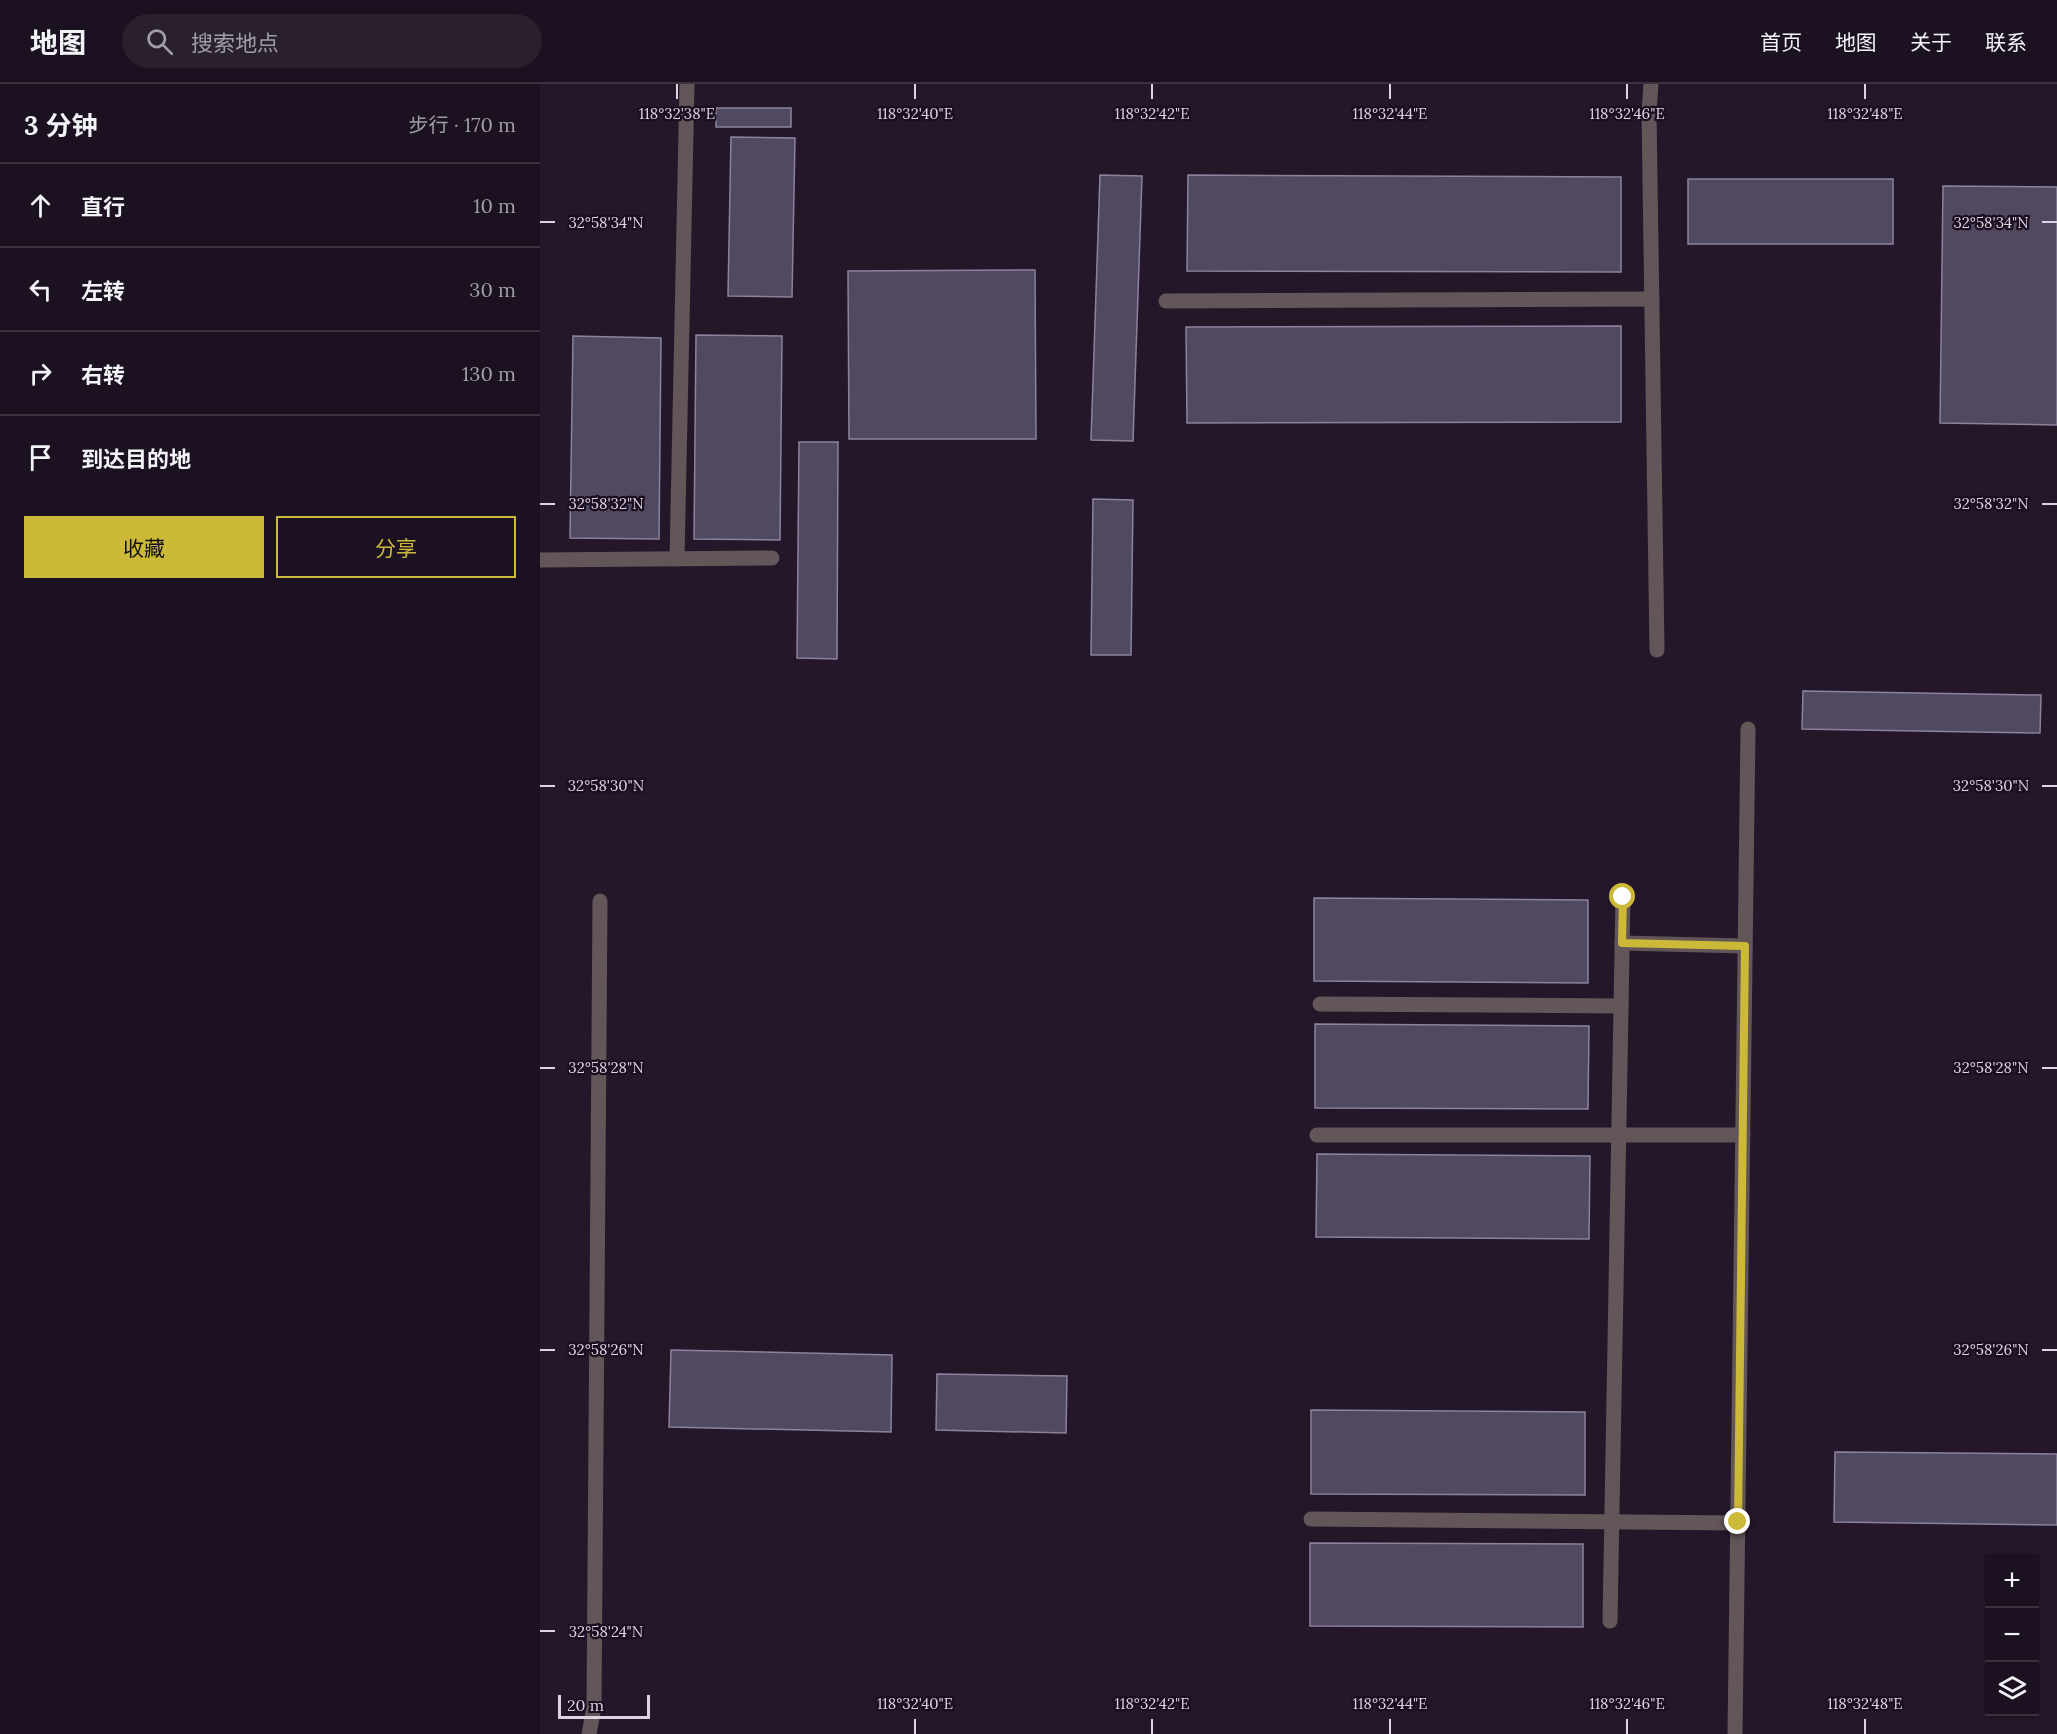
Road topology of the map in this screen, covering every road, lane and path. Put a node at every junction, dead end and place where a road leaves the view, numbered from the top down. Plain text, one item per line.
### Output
1 (687, 84) edge
2 (1651, 84) edge
3 (1652, 299) junction
4 (1166, 302) dead end
5 (772, 558) dead end
6 (677, 559) junction
7 (540, 560) edge
8 (1657, 650) dead end
9 (1748, 729) dead end
10 (1623, 897) dead end
11 (600, 901) dead end
12 (1622, 943) junction
13 (1745, 946) junction
14 (1320, 1004) dead end
15 (1621, 1006) junction
16 (1317, 1135) dead end
17 (1618, 1135) junction
18 (1743, 1135) junction
19 (1311, 1518) dead end
20 (1612, 1522) junction
21 (1738, 1522) junction
22 (1610, 1621) dead end
23 (589, 1734) edge
24 (1735, 1734) edge

1 - 6 lane
2 - 3 lane
3 - 4 lane
3 - 8 lane
5 - 6 lane
6 - 7 lane
9 - 13 lane
10 - 12 lane
11 - 23 lane
12 - 13 lane
12 - 15 lane
13 - 18 lane
14 - 15 lane
15 - 17 lane
16 - 17 lane
17 - 18 lane
17 - 20 lane
18 - 21 lane
19 - 20 lane
20 - 21 lane
20 - 22 lane
21 - 24 lane

